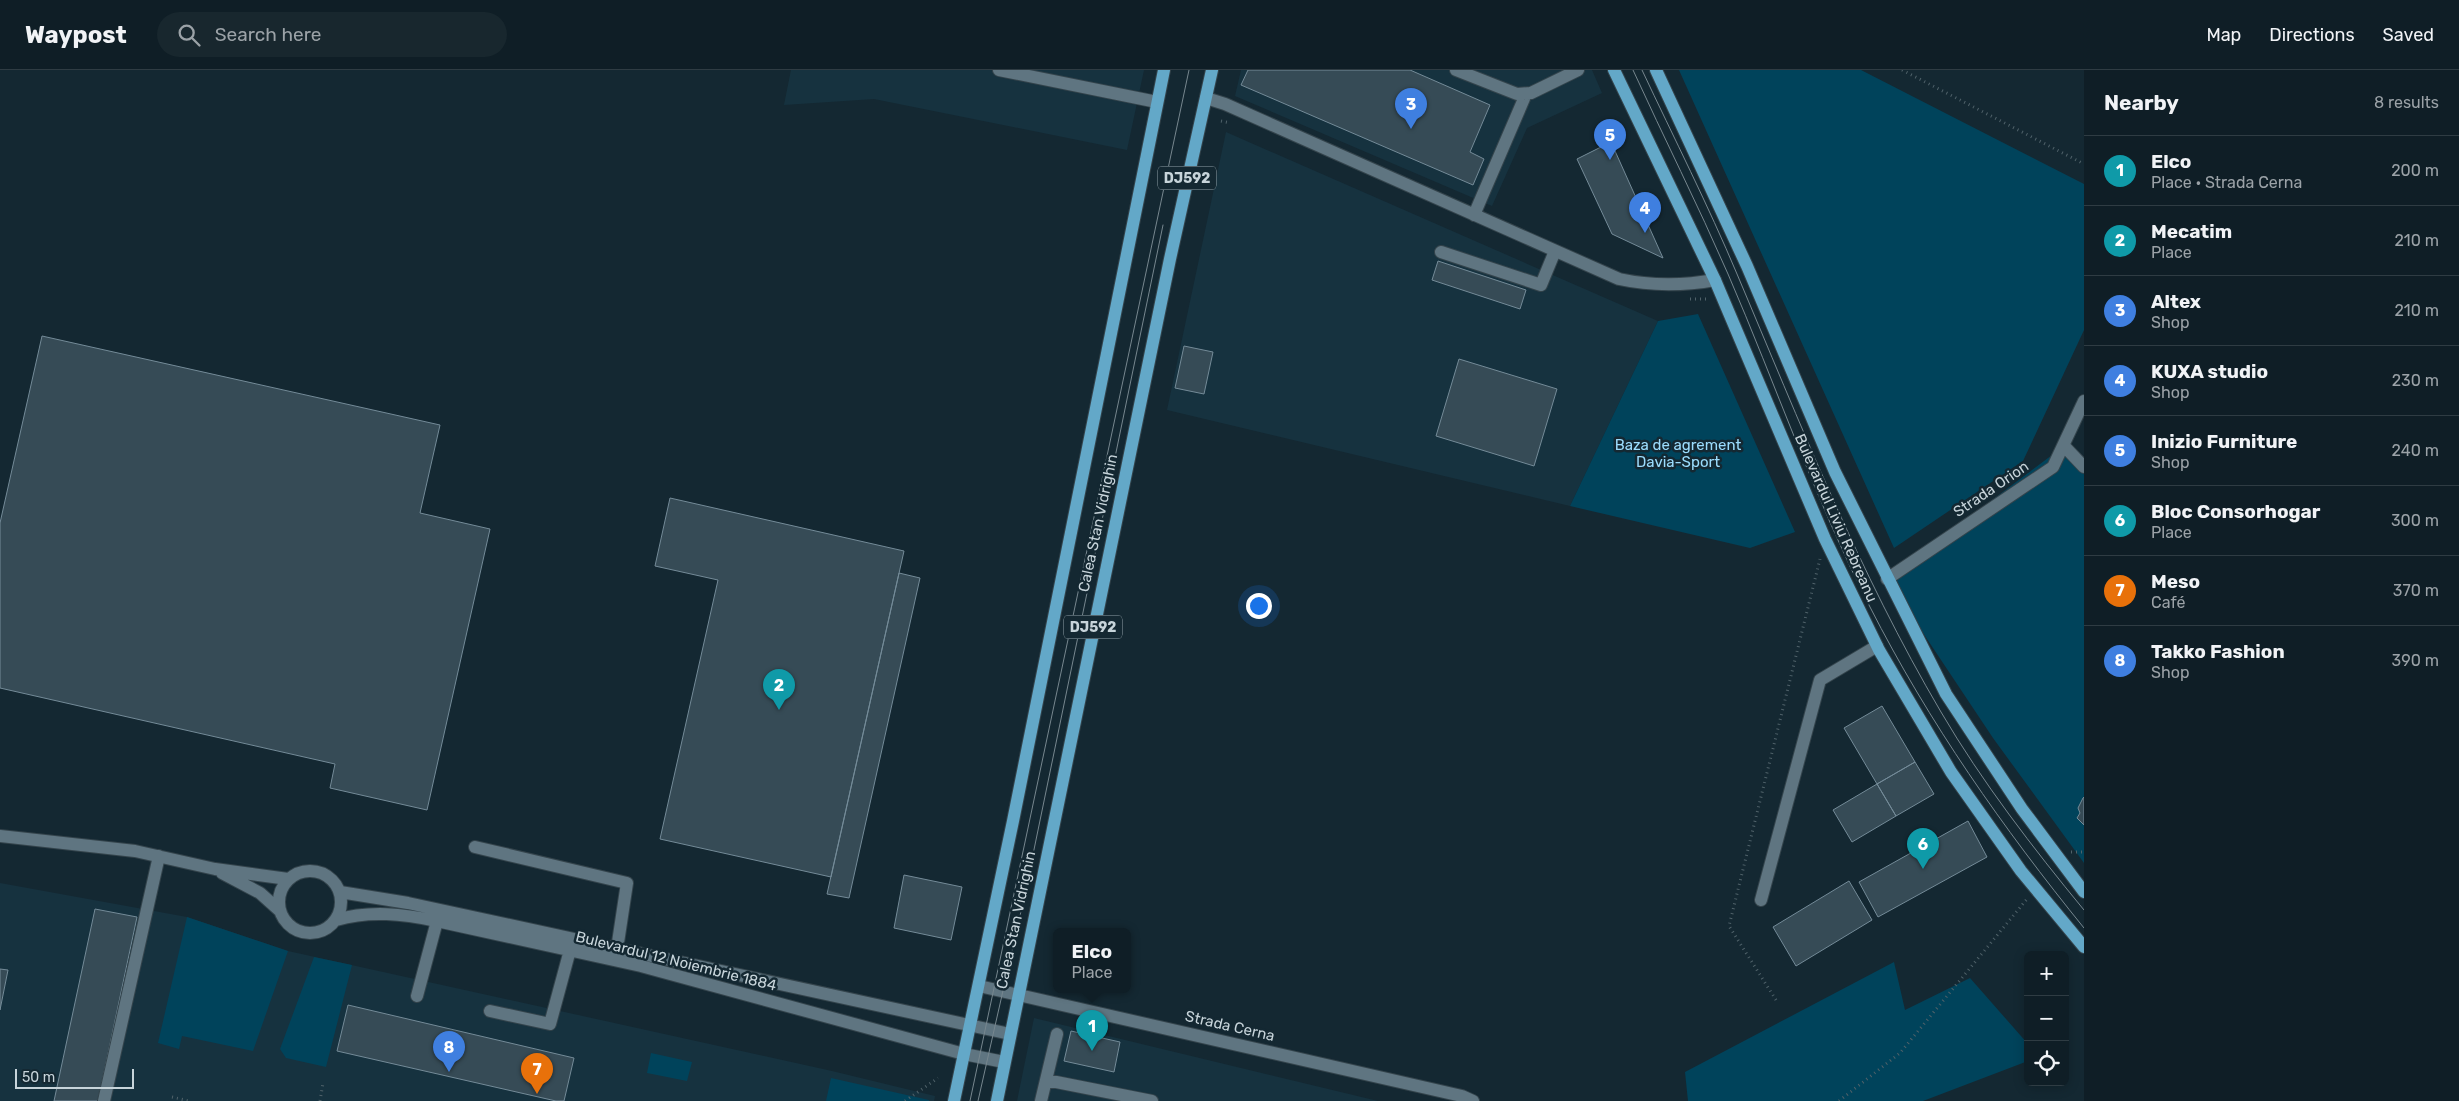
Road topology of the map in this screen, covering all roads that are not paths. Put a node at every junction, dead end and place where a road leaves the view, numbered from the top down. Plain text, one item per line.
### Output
1 (998, 70) edge
2 (1164, 70) edge
3 (1212, 70) edge
4 (1456, 70) edge
5 (1578, 70) edge
6 (1614, 70) edge
7 (1656, 70) edge
8 (1526, 94) junction
9 (1206, 98) junction
10 (1157, 102) junction
11 (1474, 215) junction
12 (1554, 251) junction
13 (1441, 252) dead end
14 (1714, 280) junction
15 (2084, 400) edge
16 (2064, 446) junction
17 (2084, 467) edge
18 (1887, 579) junction
19 (1876, 646) junction
20 (0, 836) edge
21 (476, 847) dead end
22 (159, 856) junction
23 (215, 869) junction
24 (288, 879) junction
25 (340, 892) junction
26 (2084, 892) edge
27 (1761, 900) dead end
28 (279, 910) junction
29 (336, 920) junction
30 (438, 921) junction
31 (2084, 947) edge
32 (617, 949) junction
33 (570, 950) junction
34 (979, 986) junction
35 (1018, 994) junction
36 (417, 996) dead end
37 (490, 1011) dead end
38 (970, 1026) junction
39 (1010, 1034) junction
40 (1057, 1034) dead end
41 (964, 1054) junction
42 (1004, 1062) junction
43 (1046, 1080) junction
44 (104, 1101) edge
45 (954, 1101) edge
46 (997, 1101) edge
47 (1042, 1101) edge
48 (1152, 1101) edge
49 (1473, 1101) edge

1 - 10 street
2 - 10 main road, Calea Stan Vidrighin / DJ592
3 - 9 main road, Calea Stan Vidrighin / DJ592
4 - 8 street
5 - 8 street
6 - 14 main road, Bulevardul Liviu Rebreanu
7 - 18 main road, Bulevardul Liviu Rebreanu
8 - 11 street
9 - 11 street
9 - 35 main road, Calea Stan Vidrighin / DJ592
10 - 34 main road, Calea Stan Vidrighin / DJ592
11 - 12 street
12 - 13 street
12 - 14 street
14 - 19 main road, Bulevardul Liviu Rebreanu
15 - 16 street, Strada Orion
16 - 17 street
16 - 18 street, Strada Orion
18 - 26 main road, Bulevardul Liviu Rebreanu
19 - 27 street
19 - 31 main road, Bulevardul Liviu Rebreanu
20 - 22 street
21 - 32 street
22 - 23 street
22 - 44 street
23 - 24 street
23 - 28 street
24 - 25 street
24 - 28 street
25 - 29 street
25 - 32 street, Bulevardul 12 Noiembrie 1884
28 - 29 street
29 - 30 street, Bulevardul 12 Noiembrie 1884
30 - 33 street, Bulevardul 12 Noiembrie 1884
30 - 36 street
32 - 38 street, Bulevardul 12 Noiembrie 1884
33 - 37 street
33 - 41 street, Bulevardul 12 Noiembrie 1884
34 - 35 street, Strada Cerna
34 - 38 main road, Calea Stan Vidrighin / DJ592
35 - 39 main road, Calea Stan Vidrighin / DJ592
35 - 49 street, Strada Cerna
38 - 39 street, Bulevardul 12 Noiembrie 1884
38 - 41 main road, Calea Stan Vidrighin / DJ592
39 - 42 main road, Calea Stan Vidrighin / DJ592
40 - 43 street
41 - 42 street, Bulevardul 12 Noiembrie 1884
41 - 45 main road, Calea Stan Vidrighin / DJ592
42 - 46 main road, Calea Stan Vidrighin / DJ592
43 - 47 street
43 - 48 street

